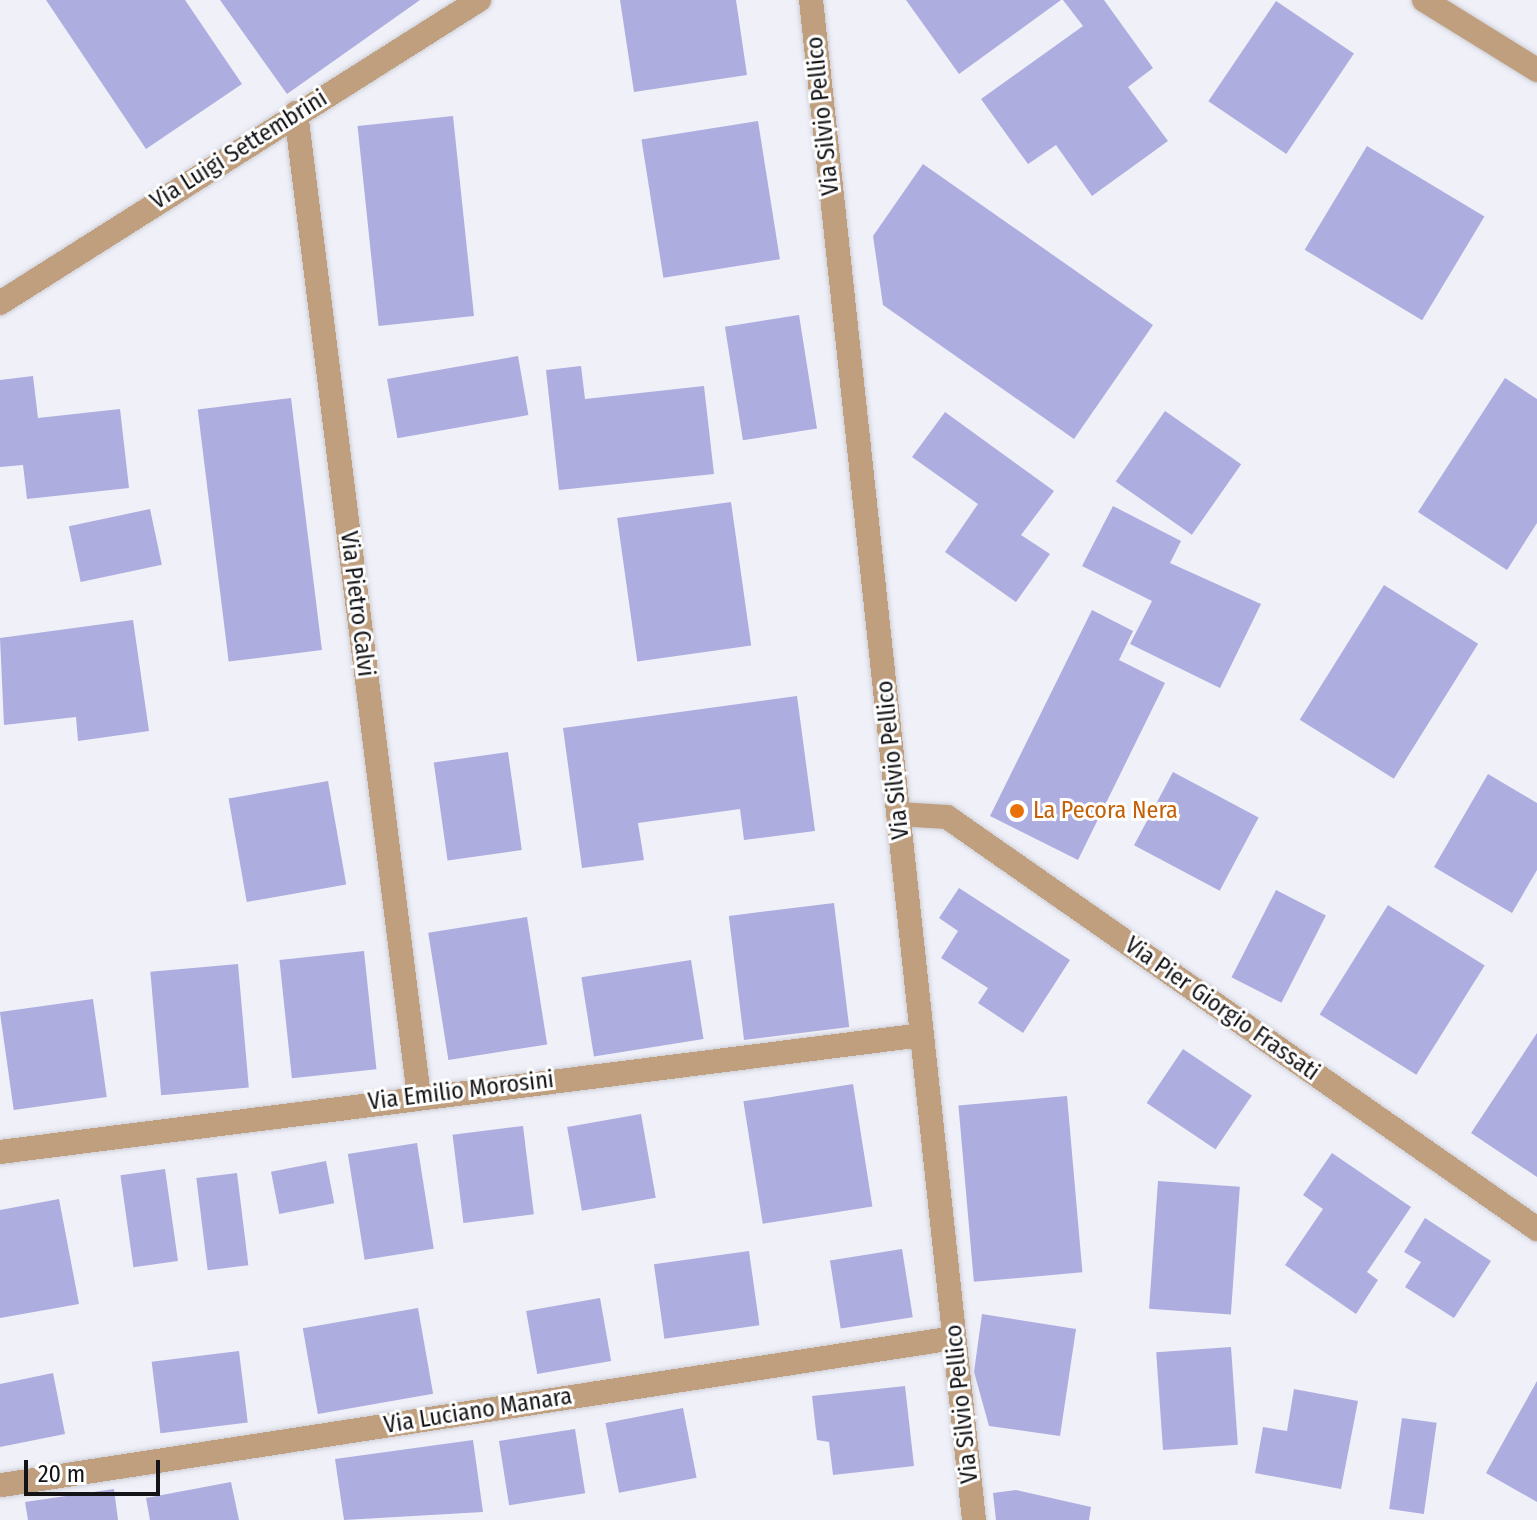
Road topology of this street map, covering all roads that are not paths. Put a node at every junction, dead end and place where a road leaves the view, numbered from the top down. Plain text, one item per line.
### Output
1 (479, 0) edge
2 (811, 0) edge
3 (1424, 0) edge
4 (1537, 70) edge
5 (296, 113) junction
6 (0, 303) edge
7 (898, 814) junction
8 (922, 1035) junction
9 (419, 1096) junction
10 (0, 1152) edge
11 (1537, 1229) edge
12 (954, 1338) junction
13 (2, 1485) edge
14 (974, 1520) edge

1 - 5 street, Via Luigi Settembrini
2 - 7 street, Via Silvio Pellico
3 - 4 street
5 - 6 street, Via Luigi Settembrini
5 - 9 street, Via Pietro Calvi
7 - 8 street, Via Silvio Pellico
7 - 11 street, Via Pier Giorgio Frassati
8 - 9 street, Via Emilio Morosini
8 - 12 street, Via Silvio Pellico
9 - 10 street, Via Emilio Morosini
12 - 13 street, Via Luciano Manara
12 - 14 street, Via Silvio Pellico

